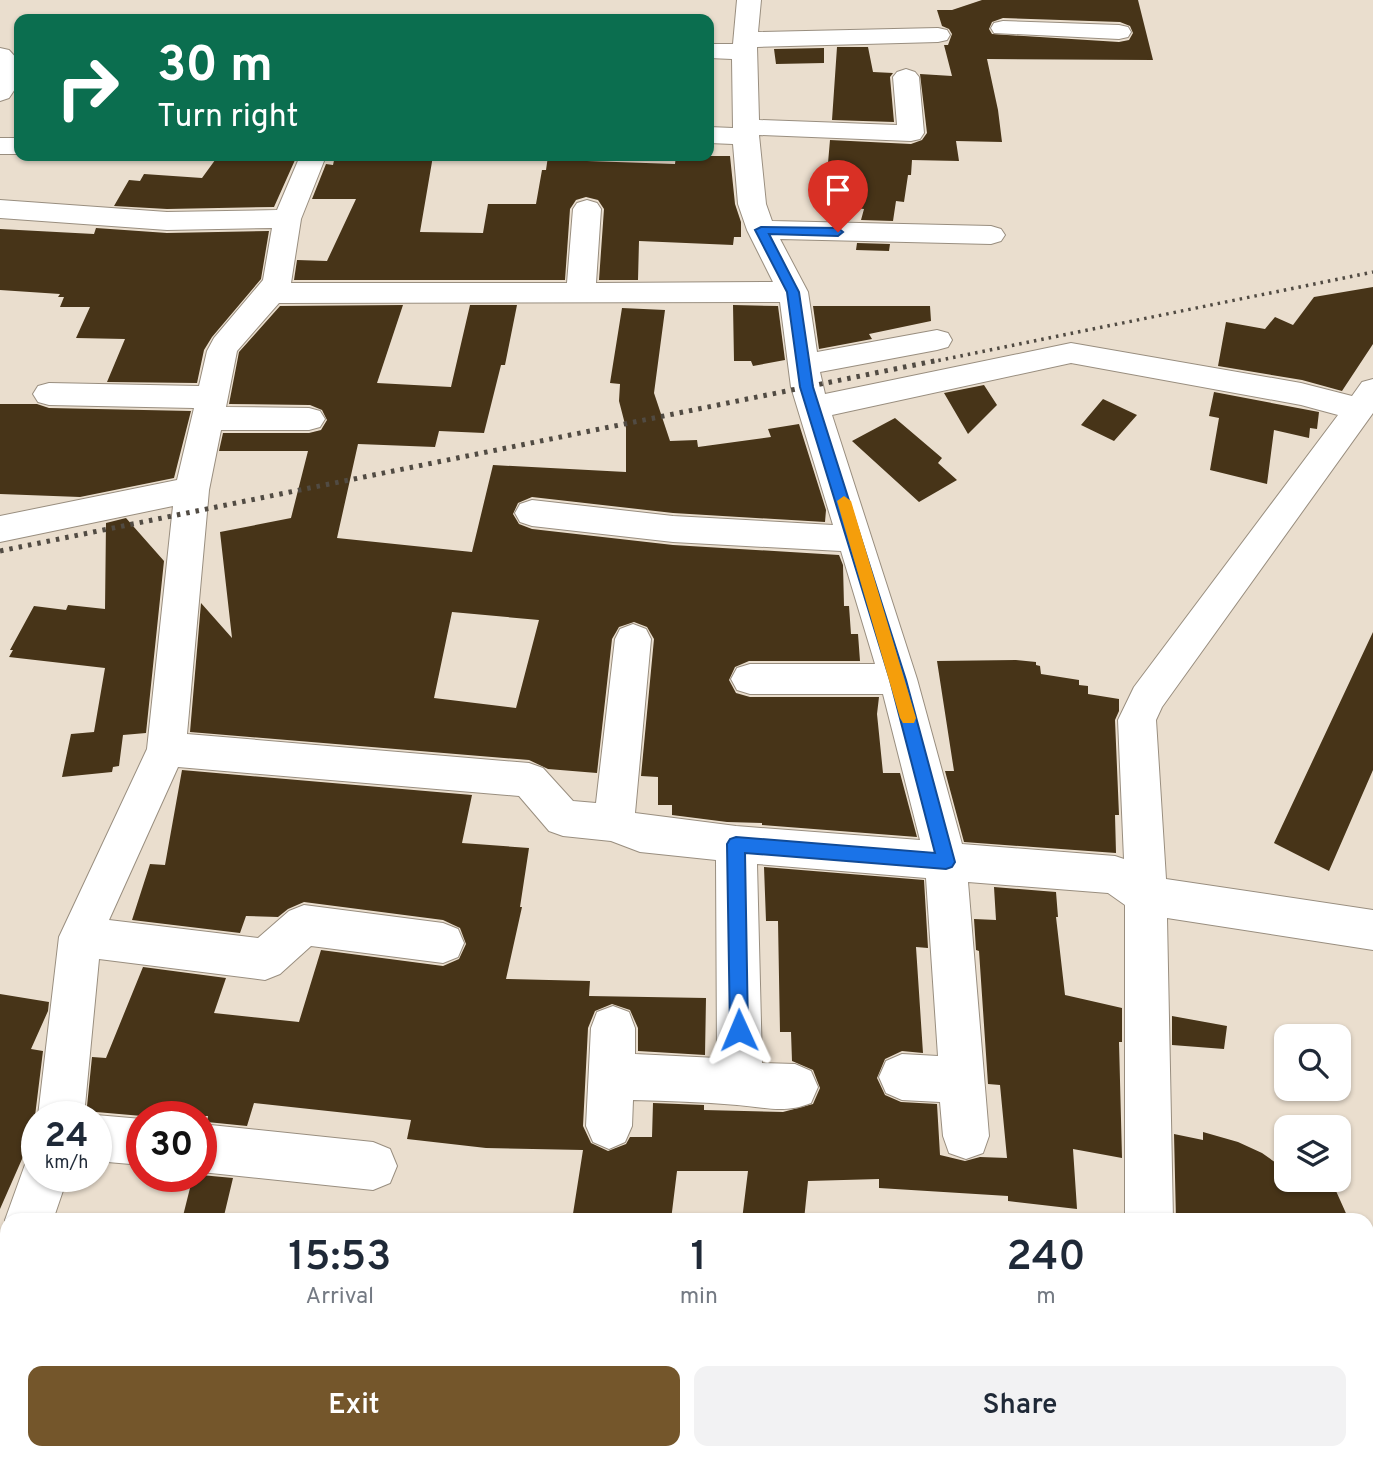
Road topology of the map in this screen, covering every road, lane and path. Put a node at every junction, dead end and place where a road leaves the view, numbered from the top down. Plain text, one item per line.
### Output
1 (749, 0) edge
2 (1003, 28) dead end
3 (1119, 32) dead end
4 (938, 35) dead end
5 (745, 46) junction
6 (714, 50) edge
7 (0, 55) edge
8 (906, 77) dead end
9 (7, 80) edge
10 (746, 132) junction
11 (714, 135) edge
12 (311, 161) edge
13 (0, 209) edge
14 (587, 209) dead end
15 (287, 219) junction
16 (761, 230) junction
17 (990, 235) dead end
18 (793, 292) junction
19 (271, 293) junction
20 (581, 293) junction
21 (937, 340) dead end
22 (803, 365) junction
23 (49, 394) dead end
24 (1366, 400) edge
25 (815, 407) junction
26 (209, 408) junction
27 (309, 419) dead end
28 (192, 491) junction
29 (532, 513) dead end
30 (0, 529) edge
31 (855, 539) junction
32 (633, 639) dead end
33 (750, 679) dead end
34 (898, 680) junction
35 (166, 749) junction
36 (614, 823) junction
37 (736, 844) junction
38 (946, 862) junction
39 (1146, 895) junction
40 (1373, 930) edge
41 (80, 937) junction
42 (443, 943) dead end
43 (613, 1028) dead end
44 (611, 1076) junction
45 (902, 1077) dead end
46 (962, 1080) junction
47 (740, 1082) junction
48 (796, 1087) dead end
49 (63, 1101) edge
50 (609, 1126) dead end
51 (966, 1136) dead end
52 (217, 1150) edge
53 (373, 1166) dead end
54 (39, 1192) edge
55 (31, 1213) edge
56 (1149, 1213) edge

1 - 5 street
2 - 3 street
4 - 5 street
5 - 6 street
5 - 10 street
7 - 9 street
8 - 10 street
10 - 11 street
10 - 16 street
12 - 15 street
13 - 15 street
14 - 20 street
15 - 19 street
16 - 17 street
16 - 18 street
18 - 20 street
18 - 22 street
19 - 20 street
19 - 26 street
21 - 22 street
22 - 25 street
23 - 26 street
24 - 25 street
24 - 39 street
25 - 31 street
26 - 27 street
26 - 28 street
28 - 30 street
28 - 35 street
29 - 31 street
31 - 34 street
32 - 36 street
33 - 34 street
34 - 38 street
35 - 36 street
35 - 41 street
36 - 37 street
37 - 38 street
37 - 47 street
38 - 39 street
38 - 46 street
39 - 40 street
39 - 56 street
41 - 42 street
41 - 49 street
43 - 44 street
44 - 47 street
44 - 50 street
45 - 46 street
46 - 51 street
47 - 48 street
52 - 53 street
54 - 55 street

